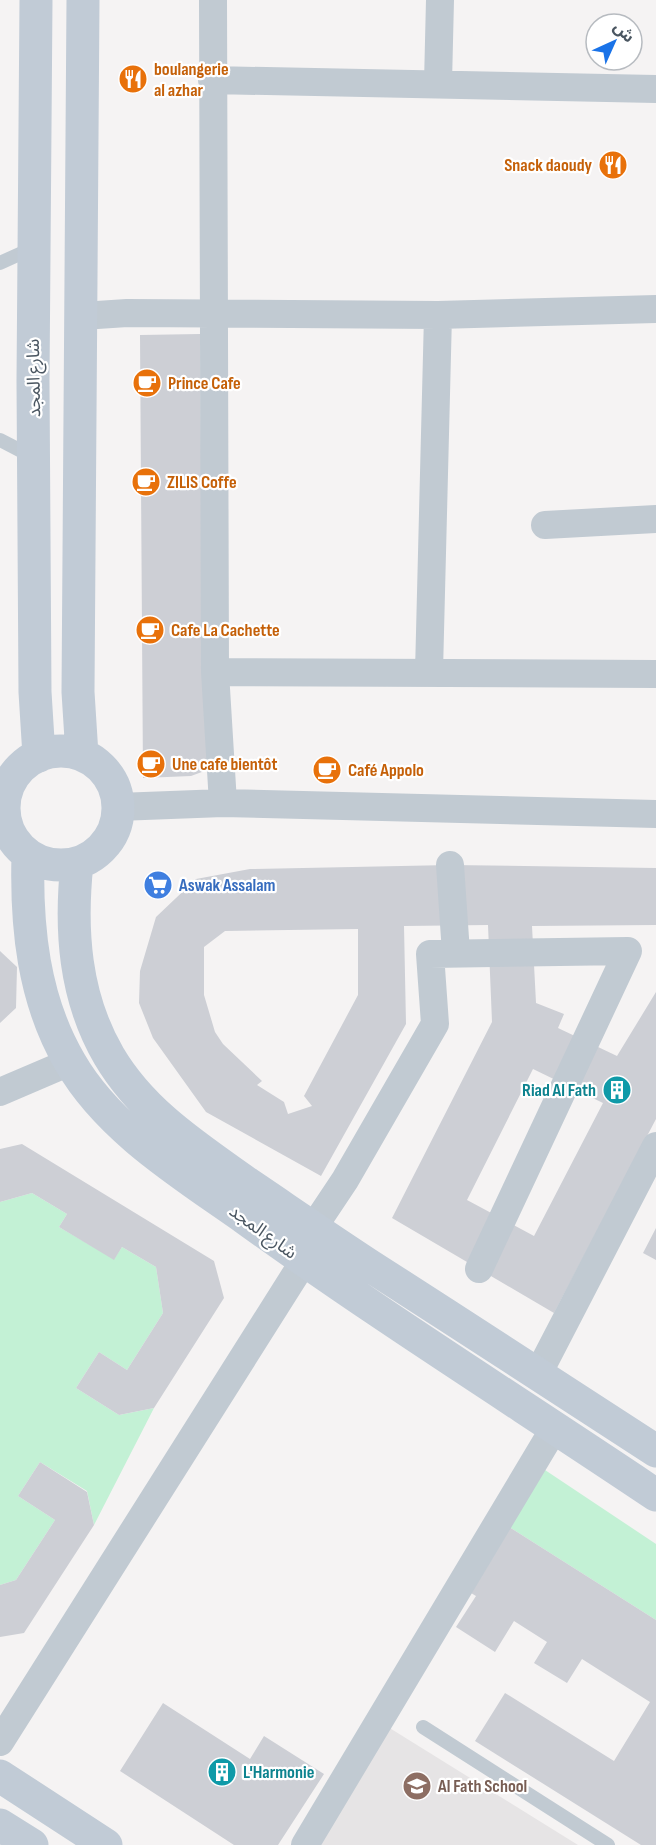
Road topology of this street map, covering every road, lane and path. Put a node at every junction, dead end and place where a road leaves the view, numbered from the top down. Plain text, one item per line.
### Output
1 (36, 0) edge
2 (83, 0) edge
3 (213, 0) edge
4 (440, 0) edge
5 (212, 80) junction
6 (438, 83) junction
7 (656, 89) edge
8 (33, 248) junction
9 (0, 263) edge
10 (656, 309) edge
11 (212, 313) junction
12 (438, 315) junction
13 (82, 316) junction
14 (0, 440) edge
15 (34, 457) junction
16 (656, 519) edge
17 (545, 525) dead end
18 (215, 672) junction
19 (429, 672) junction
20 (656, 674) edge
21 (82, 755) junction
22 (39, 756) junction
23 (223, 803) junction
24 (2, 806) edge
25 (118, 807) junction
26 (656, 814) edge
27 (28, 855) junction
28 (77, 863) junction
29 (450, 865) dead end
30 (456, 953) junction
31 (70, 1062) junction
32 (0, 1092) edge
33 (656, 1146) edge
34 (313, 1228) junction
35 (304, 1261) junction
36 (479, 1269) dead end
37 (538, 1374) junction
38 (555, 1427) junction
39 (656, 1451) edge
40 (656, 1494) edge
41 (423, 1727) dead end
42 (0, 1742) edge
43 (0, 1776) edge
44 (0, 1825) edge
45 (32, 1845) edge
46 (106, 1845) edge
47 (305, 1845) edge
48 (608, 1845) edge

1 - 8 main road, شارع المجد
2 - 13 main road
3 - 5 street
4 - 6 street
5 - 6 street
5 - 11 street
6 - 7 street
8 - 9 lane
8 - 15 main road, شارع المجد
10 - 12 street
11 - 12 street
11 - 13 street
11 - 18 street
12 - 19 street
13 - 21 main road
14 - 15 lane
15 - 22 main road, شارع المجد
16 - 17 street
18 - 19 street
18 - 23 street
19 - 20 street
21 - 22 main road
21 - 25 main road
22 - 24 main road
23 - 25 street
23 - 26 street
24 - 27 main road
25 - 28 main road
27 - 28 main road
27 - 31 main road, شارع المجد
28 - 34 main road, شارع المجد
29 - 30 street
30 - 34 street
30 - 36 street
31 - 32 street
31 - 35 main road, شارع المجد
33 - 37 street
34 - 37 main road, شارع المجد
35 - 38 main road, شارع المجد
35 - 42 street
37 - 39 main road, شارع المجد
38 - 40 main road, شارع المجد
38 - 47 street
41 - 48 lane
43 - 46 main road
44 - 45 main road

